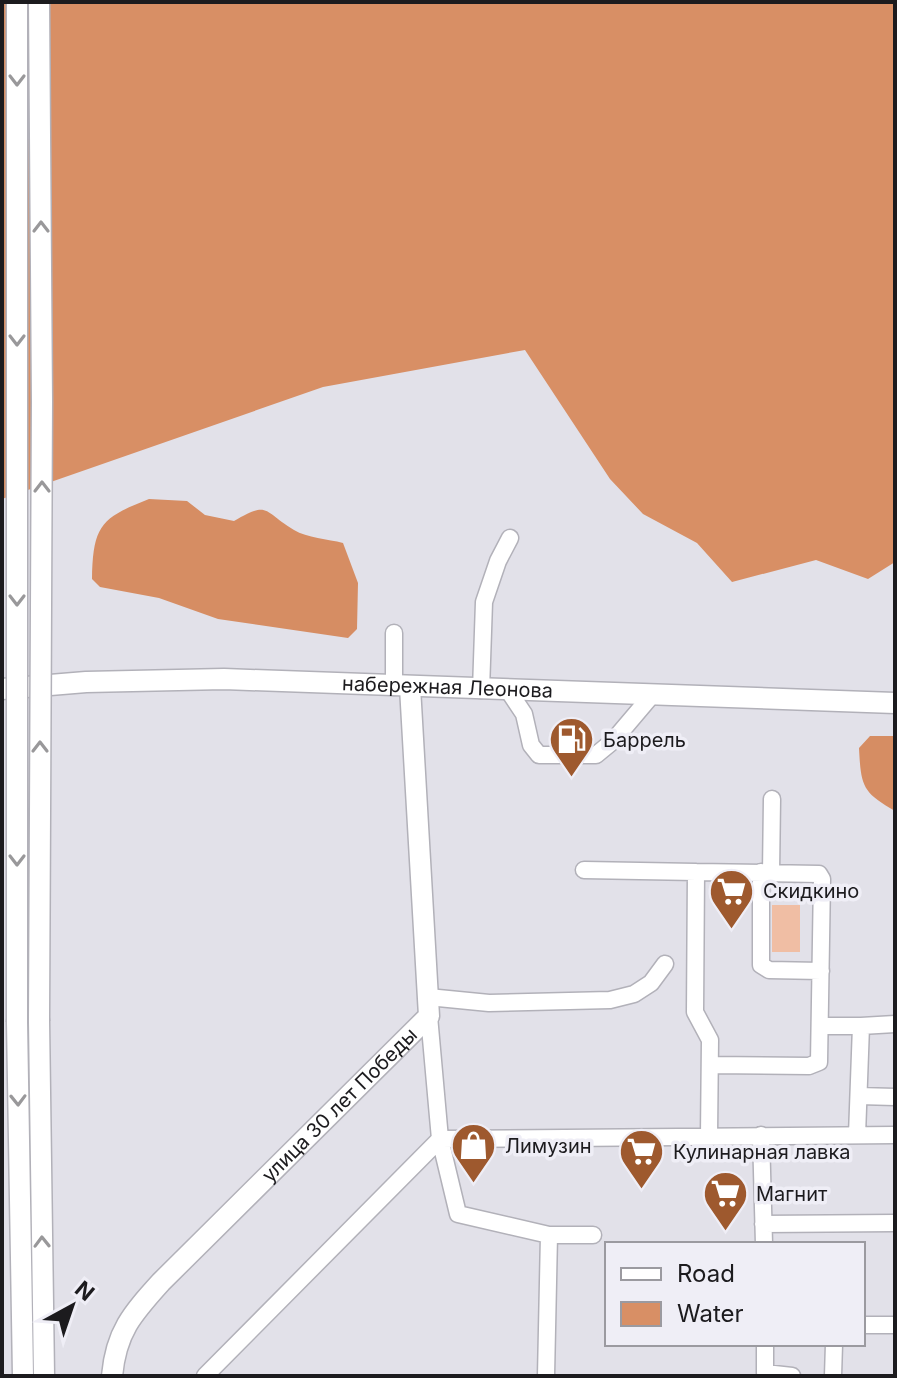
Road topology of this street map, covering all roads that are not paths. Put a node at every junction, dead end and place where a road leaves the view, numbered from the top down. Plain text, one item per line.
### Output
1 (17, 2) edge
2 (39, 2) edge
3 (510, 538) dead end
4 (394, 633) dead end
5 (402, 687) junction
6 (2, 689) edge
7 (481, 690) junction
8 (508, 690) junction
9 (652, 695) junction
10 (895, 703) edge
11 (772, 799) dead end
12 (584, 870) dead end
13 (696, 872) junction
14 (766, 872) junction
15 (665, 964) dead end
16 (821, 971) junction
17 (428, 1006) junction
18 (895, 1024) edge
19 (821, 1026) junction
20 (861, 1026) junction
21 (710, 1065) junction
22 (859, 1096) junction
23 (895, 1097) edge
24 (709, 1135) junction
25 (761, 1135) junction
26 (857, 1135) junction
27 (895, 1135) edge
28 (440, 1139) junction
29 (895, 1223) edge
30 (763, 1224) junction
31 (549, 1235) junction
32 (593, 1235) dead end
33 (764, 1242) edge
34 (865, 1325) edge
35 (895, 1325) edge
36 (765, 1346) edge
37 (834, 1346) edge
38 (765, 1375) edge
39 (23, 1376) edge
40 (44, 1376) edge
41 (112, 1376) edge
42 (205, 1376) edge
43 (546, 1376) edge
44 (792, 1376) edge
45 (833, 1376) edge

1 -> 39 main road, bridge
40 -> 2 main road, bridge
3 - 7 street
4 - 5 street
5 - 6 main road, набережная Леонова
5 - 7 main road, набережная Леонова
5 - 17 main road
7 - 8 main road, набережная Леонова
8 - 9 main road, набережная Леонова
8 - 9 street
9 - 10 main road, набережная Леонова
11 - 14 street
12 - 13 street
13 - 14 street
13 - 21 street
14 - 16 street
14 - 16 street
15 - 17 street
16 - 19 street
17 - 28 street
17 - 41 main road, улица 30 лет Победы
18 - 20 street
19 - 20 street
19 - 21 street
20 - 22 street
21 - 24 street
22 - 23 street
22 - 26 street
24 - 25 street
24 - 28 street
25 - 26 street
25 - 30 street
26 - 27 street
28 - 31 street
28 - 42 street
29 - 30 street
30 - 33 street
31 - 32 street
31 - 43 street
34 - 35 street
36 - 38 street
37 - 45 street
38 - 44 street

